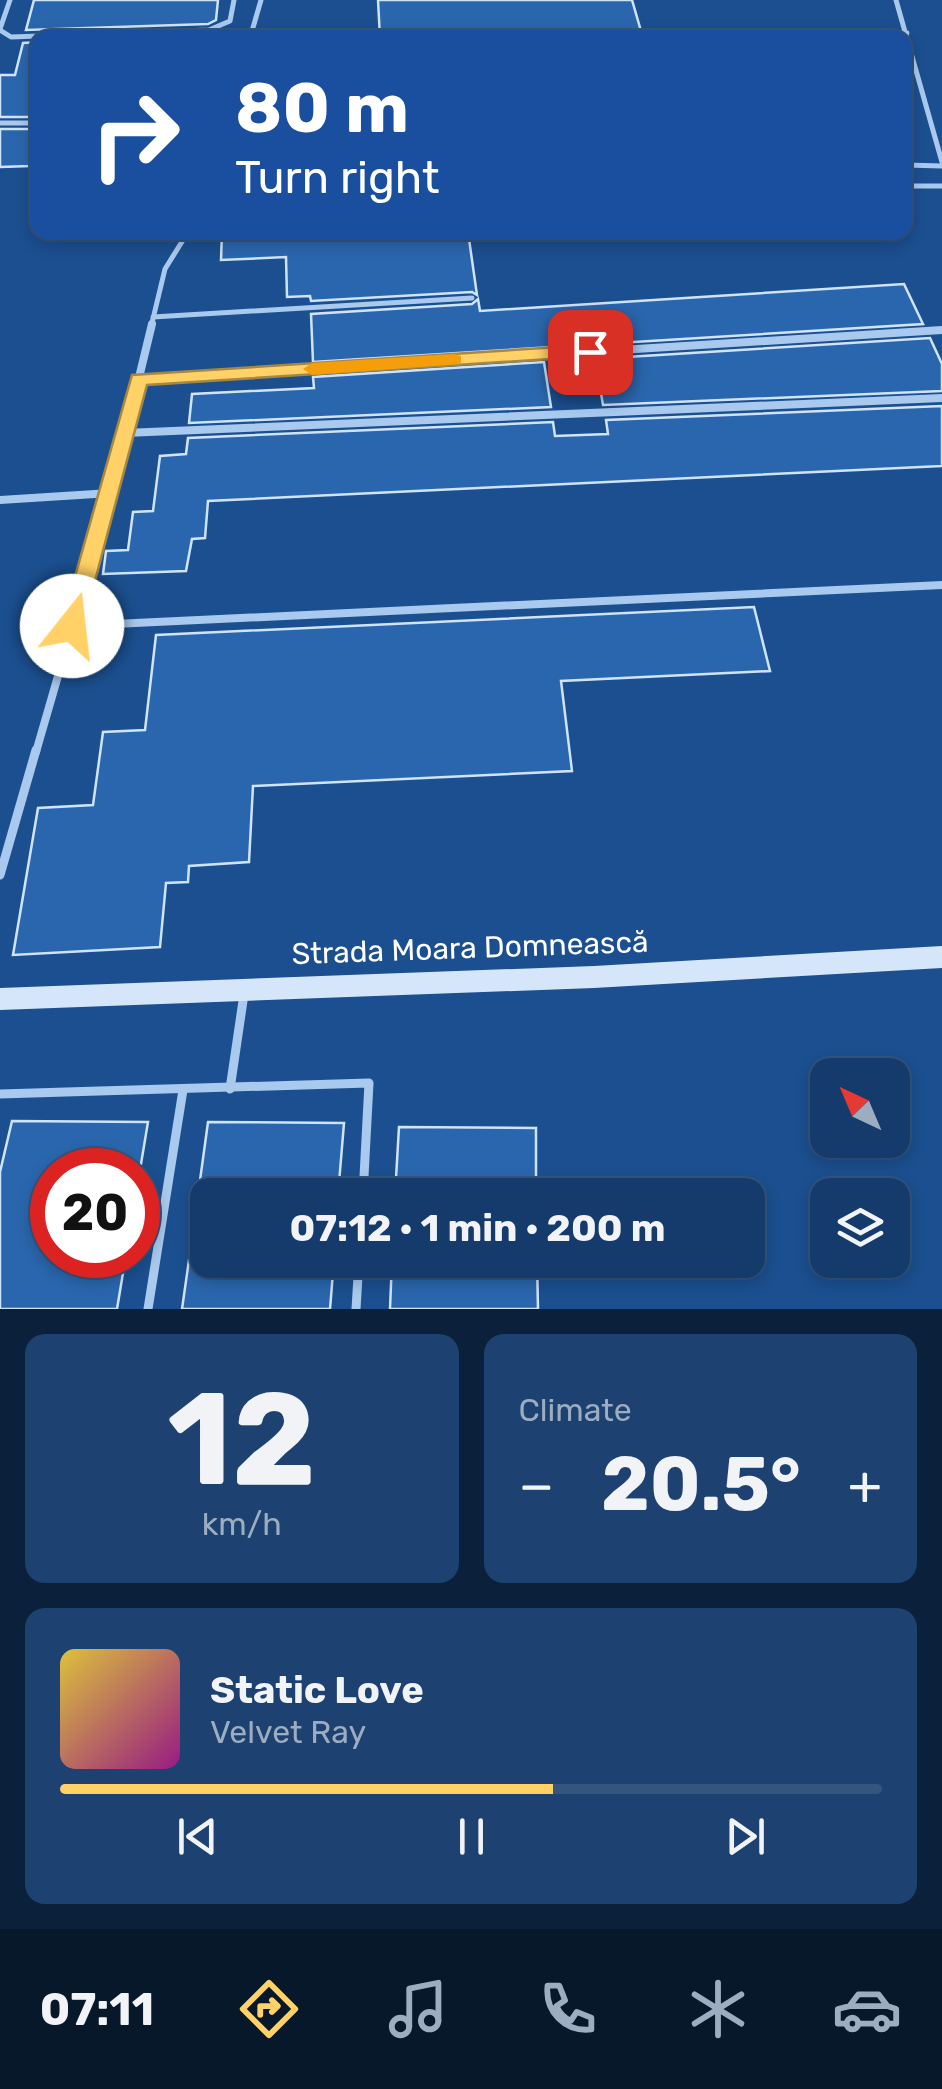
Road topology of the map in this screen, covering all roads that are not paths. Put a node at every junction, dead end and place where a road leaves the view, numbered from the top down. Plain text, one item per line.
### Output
1 (10, 0) edge
2 (234, 0) edge
3 (261, 0) edge
4 (896, 0) edge
5 (0, 29) edge
6 (209, 30) edge
7 (252, 30) edge
8 (906, 30) edge
9 (30, 36) edge
10 (912, 52) edge
11 (30, 123) edge
12 (0, 124) edge
13 (942, 164) edge
14 (912, 165) edge
15 (912, 186) edge
16 (942, 186) edge
17 (183, 240) edge
18 (472, 298) dead end
19 (153, 317) junction
20 (942, 330) edge
21 (139, 380) junction
22 (942, 398) edge
23 (125, 433) junction
24 (110, 494) junction
25 (0, 500) edge
26 (942, 585) edge
27 (72, 626) junction
28 (0, 875) edge
29 (942, 957) edge
30 (245, 989) junction
31 (0, 999) edge
32 (230, 1089) junction
33 (182, 1090) junction
34 (0, 1094) edge
35 (363, 1178) edge
36 (358, 1278) edge
37 (148, 1309) edge
38 (356, 1309) edge

1 - 5 lane
2 - 6 lane
3 - 7 lane
4 - 8 lane
5 - 9 lane
10 - 13 lane
11 - 12 lane
13 - 14 lane
15 - 16 lane
17 - 19 lane
18 - 19 lane
19 - 21 lane
20 - 21 lane
21 - 23 lane
22 - 23 lane
23 - 24 lane
24 - 25 lane
24 - 27 lane
26 - 27 lane
27 - 28 lane
29 - 30 street, Strada Moara Domnească
30 - 31 street, Strada Moara Domnească
30 - 32 lane
32 - 33 lane
32 - 35 lane
33 - 34 lane
33 - 37 lane
36 - 38 lane

